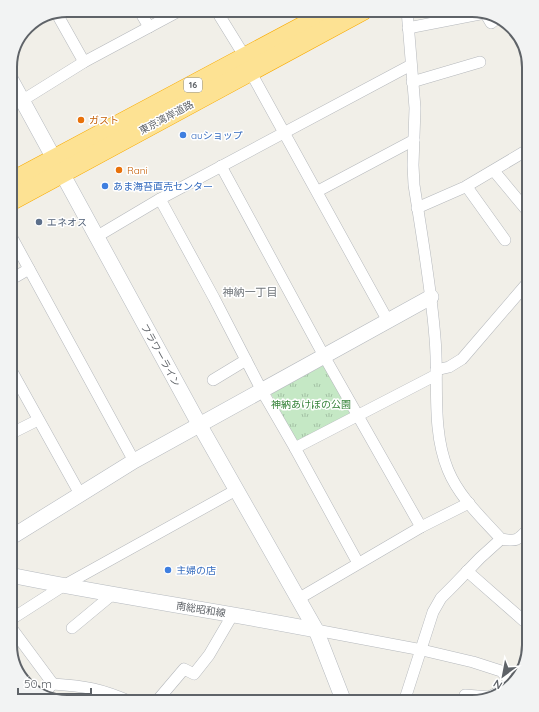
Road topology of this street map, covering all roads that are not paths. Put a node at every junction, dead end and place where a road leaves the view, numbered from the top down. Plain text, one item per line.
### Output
1 (143, 17) edge
2 (168, 17) edge
3 (220, 17) edge
4 (323, 17) edge
5 (348, 17) edge
6 (407, 17) edge
7 (464, 17) edge
8 (59, 18) edge
9 (149, 27) junction
10 (408, 28) junction
11 (84, 62) junction
12 (480, 62) dead end
13 (248, 64) junction
14 (411, 65) junction
15 (412, 82) junction
16 (17, 90) edge
17 (23, 100) junction
18 (285, 132) junction
19 (414, 140) junction
20 (522, 153) edge
21 (221, 166) junction
22 (57, 167) junction
23 (494, 171) junction
24 (17, 181) edge
25 (467, 186) junction
26 (318, 191) junction
27 (17, 196) edge
28 (160, 199) junction
29 (522, 205) edge
30 (418, 208) junction
31 (96, 237) junction
32 (505, 240) dead end
33 (17, 247) edge
34 (29, 269) junction
35 (17, 276) edge
36 (522, 289) edge
37 (431, 297) junction
38 (388, 321) junction
39 (324, 356) junction
40 (246, 360) junction
41 (436, 373) junction
42 (213, 380) dead end
43 (17, 381) edge
44 (262, 391) junction
45 (358, 417) junction
46 (38, 420) junction
47 (199, 424) junction
48 (17, 430) edge
49 (295, 448) junction
50 (134, 461) junction
51 (236, 490) junction
52 (80, 494) junction
53 (469, 503) junction
54 (421, 527) junction
55 (17, 534) edge
56 (522, 536) edge
57 (501, 540) junction
58 (358, 563) junction
59 (467, 571) junction
60 (17, 576) edge
61 (63, 586) junction
62 (114, 594) junction
63 (298, 599) junction
64 (233, 614) junction
65 (17, 616) edge
66 (522, 619) edge
67 (72, 628) dead end
68 (316, 630) junction
69 (17, 635) edge
70 (422, 650) junction
71 (508, 679) edge
72 (53, 684) junction
73 (46, 690) edge
74 (116, 695) edge
75 (162, 695) edge
76 (341, 695) edge
77 (406, 695) edge

1 - 9 street
2 - 9 street
3 - 13 street
4 - 13 highway, 東京湾岸道路 / 16
5 - 13 highway, 東京湾岸道路 / 16
6 - 10 street
7 - 10 street
8 - 11 street
9 - 11 street
10 - 14 street
11 - 17 street
12 - 15 street
13 - 18 street
13 - 22 highway, 東京湾岸道路 / 16
14 - 15 street
14 - 18 street
15 - 19 street
16 - 17 street, フラワーライン
17 - 22 street, フラワーライン
18 - 21 street
18 - 26 street
19 - 26 street
19 - 30 street
20 - 23 street
21 - 28 street
21 - 39 street
22 - 24 highway, 東京湾岸道路 / 16
22 - 27 highway, 東京湾岸道路 / 16
22 - 31 street, フラワーライン
23 - 25 street
23 - 29 street
25 - 30 street
25 - 32 street
26 - 38 street
28 - 31 street
28 - 40 street
30 - 37 street
31 - 47 street, フラワーライン
33 - 34 street
34 - 35 street
34 - 50 street
36 - 41 street
37 - 38 street
37 - 41 street
38 - 39 street
39 - 44 street
39 - 45 street
40 - 42 street
40 - 44 street
41 - 45 street
41 - 53 street
43 - 46 street
44 - 47 street
44 - 49 street
45 - 49 street
45 - 54 street
46 - 48 street
46 - 52 street
47 - 50 street
47 - 51 street, フラワーライン
49 - 58 street
50 - 52 street
51 - 61 street
51 - 63 street, フラワーライン
52 - 55 street
53 - 54 street
53 - 57 street
54 - 58 street
56 - 57 street
57 - 59 street
58 - 63 street
59 - 66 street
59 - 70 street
60 - 61 street, 南総昭和線
61 - 62 street, 南総昭和線
61 - 65 street
62 - 64 street, 南総昭和線
62 - 67 street
63 - 68 street, フラワーライン
64 - 68 street, 南総昭和線
64 - 75 street
68 - 70 street
68 - 76 street
69 - 72 street
70 - 71 street
70 - 77 street
72 - 73 street
72 - 74 street

